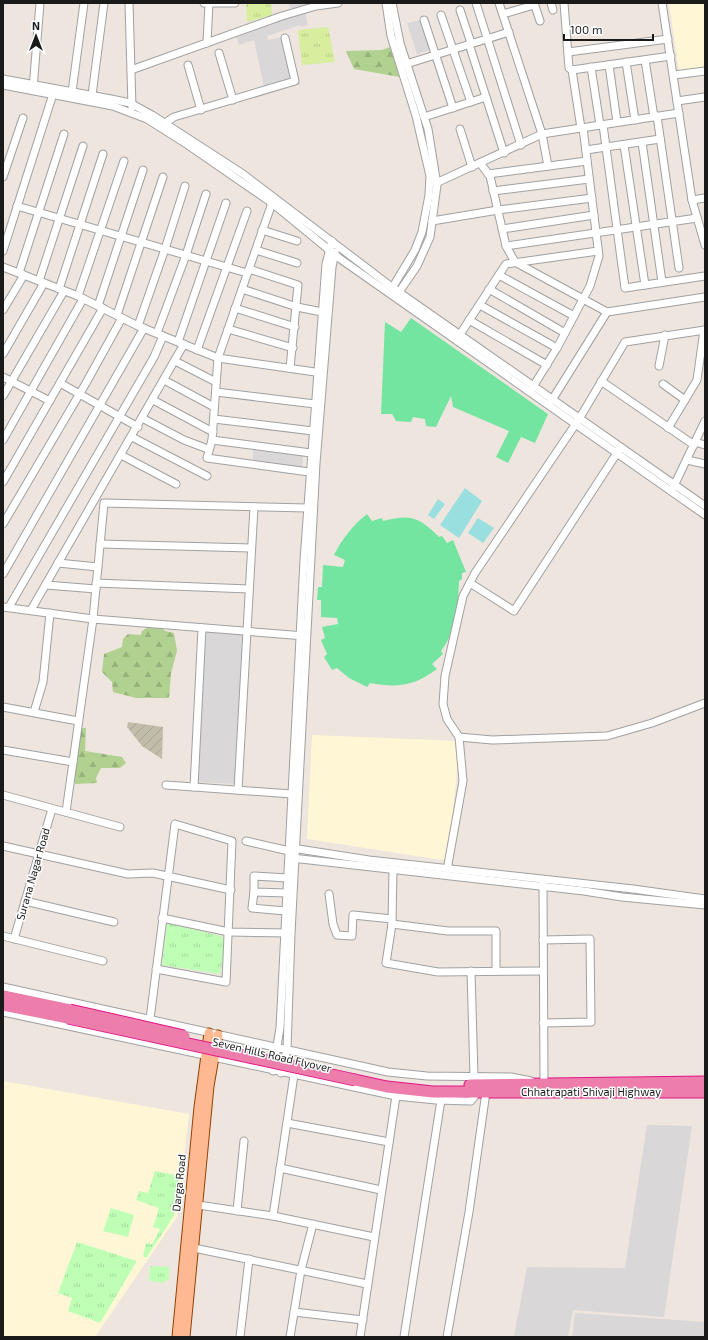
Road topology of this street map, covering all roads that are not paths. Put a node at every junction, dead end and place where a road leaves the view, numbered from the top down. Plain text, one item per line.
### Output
1 (40, 3) edge
2 (84, 3) edge
3 (104, 3) edge
4 (129, 3) edge
5 (204, 3) edge
6 (209, 3) edge
7 (235, 3) edge
8 (338, 3) edge
9 (386, 3) edge
10 (392, 3) edge
11 (476, 3) edge
12 (499, 3) edge
13 (564, 3) edge
14 (662, 3) edge
15 (534, 4) edge
16 (316, 5) edge
17 (460, 10) dead end
18 (503, 14) junction
19 (441, 15) dead end
20 (424, 20) dead end
21 (540, 21) dead end
22 (509, 32) junction
23 (285, 38) dead end
24 (488, 38) junction
25 (668, 39) junction
26 (207, 43) junction
27 (470, 44) junction
28 (453, 49) junction
29 (568, 52) junction
30 (219, 53) dead end
31 (435, 54) junction
32 (671, 56) junction
33 (646, 60) junction
34 (626, 62) junction
35 (403, 64) junction
36 (188, 65) dead end
37 (609, 65) junction
38 (591, 67) junction
39 (131, 70) junction
40 (572, 70) junction
41 (705, 71) edge
42 (674, 75) junction
43 (3, 79) edge
44 (3, 86) edge
45 (33, 88) junction
46 (72, 92) junction
47 (53, 94) junction
48 (92, 95) junction
49 (486, 97) junction
50 (705, 97) edge
51 (233, 100) junction
52 (677, 101) junction
53 (471, 102) junction
54 (132, 105) junction
55 (453, 108) junction
56 (201, 110) junction
57 (131, 113) junction
58 (679, 113) junction
59 (655, 116) junction
60 (424, 117) junction
61 (23, 118) dead end
62 (635, 120) junction
63 (617, 122) junction
64 (165, 123) junction
65 (601, 125) junction
66 (460, 128) dead end
67 (582, 128) junction
68 (64, 134) dead end
69 (542, 134) junction
70 (660, 139) junction
71 (642, 142) junction
72 (521, 145) junction
73 (624, 145) junction
74 (83, 146) dead end
75 (606, 147) junction
76 (586, 150) junction
77 (504, 153) junction
78 (103, 154) dead end
79 (124, 161) dead end
80 (587, 161) junction
81 (480, 163) junction
82 (548, 166) junction
83 (472, 167) junction
84 (144, 170) dead end
85 (488, 174) junction
86 (163, 176) dead end
87 (3, 177) edge
88 (589, 179) junction
89 (436, 183) junction
90 (185, 186) dead end
91 (493, 191) junction
92 (206, 194) dead end
93 (592, 198) junction
94 (705, 198) edge
95 (692, 200) junction
96 (226, 203) dead end
97 (272, 203) junction
98 (18, 206) junction
99 (498, 210) junction
100 (246, 211) dead end
101 (39, 212) junction
102 (594, 215) junction
103 (60, 218) junction
104 (697, 218) junction
105 (432, 221) junction
106 (673, 222) junction
107 (80, 224) junction
108 (654, 224) junction
109 (636, 227) junction
110 (502, 229) junction
111 (101, 230) junction
112 (262, 230) junction
113 (618, 230) junction
114 (596, 233) junction
115 (121, 236) junction
116 (297, 241) dead end
117 (142, 242) junction
118 (334, 244) junction
119 (705, 245) edge
120 (506, 246) junction
121 (165, 249) junction
122 (256, 250) junction
123 (3, 251) edge
124 (598, 251) junction
125 (331, 252) junction
126 (186, 255) junction
127 (206, 261) junction
128 (515, 262) junction
129 (297, 263) dead end
130 (3, 267) edge
131 (227, 267) junction
132 (679, 268) dead end
133 (248, 271) junction
134 (22, 274) junction
135 (500, 275) junction
136 (705, 276) edge
137 (41, 282) junction
138 (662, 282) junction
139 (645, 285) junction
140 (242, 289) junction
141 (489, 289) junction
142 (62, 290) junction
143 (394, 293) junction
144 (81, 297) junction
145 (705, 297) edge
146 (583, 300) junction
147 (480, 305) junction
148 (101, 307) junction
149 (297, 307) junction
150 (236, 308) junction
151 (3, 310) edge
152 (322, 312) junction
153 (607, 312) junction
154 (574, 316) junction
155 (120, 317) junction
156 (469, 320) junction
157 (295, 326) junction
158 (141, 327) junction
159 (228, 329) junction
160 (704, 330) edge
161 (565, 333) junction
162 (160, 335) junction
163 (665, 335) junction
164 (458, 338) junction
165 (181, 343) junction
166 (293, 348) junction
167 (557, 348) junction
168 (197, 350) junction
169 (3, 354) edge
170 (218, 358) junction
171 (175, 361) junction
172 (547, 365) junction
173 (659, 366) dead end
174 (290, 368) junction
175 (321, 373) junction
176 (3, 376) edge
177 (164, 380) junction
178 (12, 381) junction
179 (601, 381) junction
180 (216, 382) junction
181 (60, 383) junction
182 (663, 384) dead end
183 (531, 389) junction
184 (32, 392) junction
185 (216, 392) junction
186 (79, 395) junction
187 (3, 396) edge
188 (153, 400) junction
189 (552, 400) junction
190 (685, 400) junction
191 (50, 401) junction
192 (315, 404) junction
193 (100, 406) junction
194 (214, 407) junction
195 (118, 416) junction
196 (142, 418) junction
197 (214, 419) junction
198 (705, 421) edge
199 (578, 422) junction
200 (138, 427) junction
201 (668, 428) junction
202 (313, 431) junction
203 (213, 432) junction
204 (132, 437) junction
205 (3, 440) edge
206 (212, 440) junction
207 (694, 444) junction
208 (705, 445) edge
209 (208, 449) junction
210 (619, 451) junction
211 (311, 453) junction
212 (122, 455) junction
213 (687, 460) junction
214 (705, 464) edge
215 (309, 472) junction
216 (207, 476) dead end
217 (3, 482) edge
218 (176, 484) dead end
219 (672, 488) junction
220 (705, 506) edge
221 (254, 507) junction
222 (307, 508) junction
223 (705, 515) edge
224 (3, 524) edge
225 (100, 544) junction
226 (251, 548) junction
227 (58, 563) junction
228 (98, 567) junction
229 (3, 574) edge
230 (470, 583) junction
231 (46, 585) junction
232 (96, 586) junction
233 (249, 588) junction
234 (6, 607) edge
235 (31, 610) junction
236 (50, 613) junction
237 (93, 619) junction
238 (202, 628) junction
239 (247, 631) junction
240 (304, 636) junction
241 (705, 703) edge
242 (3, 707) edge
243 (34, 712) junction
244 (78, 721) junction
245 (459, 737) junction
246 (3, 750) edge
247 (73, 762) junction
248 (166, 785) dead end
249 (194, 787) junction
250 (238, 790) junction
251 (292, 794) junction
252 (3, 795) edge
253 (52, 809) junction
254 (66, 812) junction
255 (120, 827) dead end
256 (246, 840) dead end
257 (3, 846) edge
258 (292, 853) junction
259 (37, 855) junction
260 (393, 869) junction
261 (447, 870) junction
262 (168, 876) junction
263 (288, 878) junction
264 (543, 883) junction
265 (231, 890) junction
266 (254, 892) junction
267 (287, 893) junction
268 (329, 894) dead end
269 (705, 898) edge
270 (25, 901) junction
271 (705, 905) edge
272 (286, 911) junction
273 (162, 918) junction
274 (114, 922) dead end
275 (392, 922) junction
276 (229, 932) junction
277 (288, 933) junction
278 (3, 936) edge
279 (14, 939) junction
280 (543, 940) junction
281 (103, 961) dead end
282 (156, 969) junction
283 (472, 971) junction
284 (496, 971) junction
285 (542, 971) junction
286 (3, 987) edge
287 (3, 996) edge
288 (3, 1004) edge
289 (3, 1012) edge
290 (150, 1019) junction
291 (543, 1023) junction
292 (214, 1034) junction
293 (278, 1048) junction
294 (287, 1050) junction
295 (210, 1057) junction
296 (273, 1071) junction
297 (281, 1072) junction
298 (294, 1075) junction
299 (474, 1076) junction
300 (705, 1082) edge
301 (544, 1083) junction
302 (477, 1092) junction
303 (705, 1092) edge
304 (396, 1096) junction
305 (441, 1100) junction
306 (287, 1123) junction
307 (244, 1141) dead end
308 (389, 1142) junction
309 (280, 1168) junction
310 (381, 1190) junction
311 (198, 1205) junction
312 (237, 1211) junction
313 (273, 1216) junction
314 (313, 1224) junction
315 (374, 1237) junction
316 (189, 1247) junction
317 (249, 1259) junction
318 (301, 1270) junction
319 (367, 1284) junction
320 (294, 1312) junction
321 (363, 1320) junction
322 (177, 1337) edge
323 (185, 1337) edge
324 (240, 1337) edge
325 (290, 1337) edge
326 (360, 1337) edge
327 (404, 1337) edge
328 (447, 1337) edge

1 - 45 street
2 - 46 street
3 - 48 street
4 - 39 street
5 - 6 street
6 - 7 street
6 - 26 street
8 - 16 street
9 - 35 street
10 - 35 street
11 - 24 street
12 - 18 street
13 - 29 street
14 - 25 street
15 - 18 street
15 - 21 street
16 - 26 street
17 - 27 street
18 - 22 street
19 - 28 street
20 - 31 street
22 - 24 street
22 - 69 street
23 - 51 street
24 - 27 street
24 - 72 street
25 - 29 street
25 - 32 street
26 - 39 street
27 - 28 street
27 - 49 street
28 - 31 street
28 - 53 street
29 - 40 street
30 - 51 street
31 - 35 street
31 - 55 street
32 - 33 street
32 - 42 street
33 - 34 street
33 - 59 street
34 - 37 street
34 - 62 street
35 - 60 street
35 - 143 street
36 - 56 street
37 - 38 street
37 - 63 street
38 - 40 street
38 - 65 street
39 - 54 street
40 - 67 street
41 - 42 street
42 - 52 street
43 - 45 street
44 - 45 street
45 - 46 street
45 - 47 street
46 - 48 street
47 - 57 street
47 - 98 street
48 - 54 street
49 - 53 street
49 - 77 street
50 - 52 street
51 - 56 street
52 - 58 street
53 - 55 street
54 - 57 street
54 - 64 street
55 - 60 street
56 - 64 street
57 - 97 street
58 - 59 street
58 - 95 street
59 - 62 street
59 - 70 street
60 - 89 street
61 - 87 street
62 - 63 street
63 - 65 street
64 - 118 street
65 - 67 street
65 - 75 street
66 - 83 street
67 - 69 street
67 - 76 street
68 - 101 street
69 - 72 street
69 - 82 street
70 - 71 street
70 - 106 street
71 - 73 street
71 - 108 street
72 - 77 street
73 - 75 street
73 - 109 street
74 - 103 street
75 - 76 street
75 - 113 street
76 - 80 street
77 - 81 street
78 - 107 street
79 - 111 street
80 - 82 street
80 - 88 street
81 - 83 street
81 - 85 street
82 - 85 street
83 - 89 street
84 - 115 street
85 - 91 street
86 - 117 street
88 - 91 street
88 - 93 street
89 - 105 street
90 - 121 street
91 - 99 street
92 - 126 street
93 - 99 street
93 - 102 street
94 - 95 street
95 - 104 street
96 - 127 street
97 - 112 street
97 - 125 street
98 - 101 street
98 - 123 street
99 - 105 street
99 - 110 street
100 - 131 street
101 - 103 street
101 - 134 street
102 - 110 street
102 - 114 street
103 - 107 street
103 - 137 street
104 - 106 street
104 - 119 street
105 - 143 street
106 - 108 street
106 - 132 street
107 - 111 street
107 - 142 street
108 - 109 street
108 - 138 street
109 - 113 street
109 - 139 street
110 - 120 street
111 - 115 street
111 - 144 street
112 - 116 street
112 - 122 street
113 - 114 street
113 - 139 street
114 - 120 street
114 - 124 street
115 - 117 street
115 - 148 street
117 - 121 street
117 - 155 street
118 - 125 street
118 - 143 street
120 - 128 street
121 - 126 street
121 - 158 street
122 - 129 street
122 - 133 street
124 - 128 street
124 - 146 street
125 - 143 street
125 - 152 street
125 - 175 street
126 - 127 street
126 - 162 street
127 - 131 street
127 - 165 street
128 - 135 street
128 - 146 street
130 - 134 street
131 - 133 street
131 - 168 street
133 - 140 street
133 - 149 street
134 - 137 street
134 - 151 street
135 - 141 street
135 - 154 street
136 - 138 street
137 - 142 street
137 - 169 street
138 - 139 street
140 - 149 street
140 - 150 street
141 - 147 street
141 - 161 street
142 - 144 street
142 - 178 street
143 - 164 street
144 - 148 street
144 - 184 street
145 - 153 street
146 - 153 street
146 - 154 street
147 - 156 street
147 - 167 street
148 - 155 street
148 - 181 street
149 - 152 street
149 - 157 street
150 - 157 street
150 - 159 street
152 - 175 street
153 - 189 street
154 - 161 street
155 - 158 street
155 - 186 street
156 - 164 street
156 - 172 street
157 - 166 street
158 - 162 street
158 - 193 street
159 - 166 street
159 - 170 street
160 - 163 street
160 - 190 street
161 - 167 street
162 - 165 street
162 - 195 street
163 - 173 street
163 - 179 street
164 - 183 street
165 - 168 street
165 - 171 street
166 - 174 street
167 - 172 street
168 - 170 street
170 - 174 street
170 - 180 street
171 - 177 street
171 - 180 street
172 - 183 street
174 - 175 street
175 - 192 street
175 - 240 street
176 - 178 street
177 - 188 street
177 - 194 street
178 - 184 street
178 - 187 street
179 - 199 street
179 - 201 street
180 - 185 street
181 - 186 street
181 - 191 street
182 - 190 street
183 - 189 street
183 - 199 street
184 - 191 street
184 - 205 street
185 - 192 street
185 - 194 street
186 - 193 street
186 - 224 street
188 - 196 street
188 - 203 street
189 - 199 street
190 - 201 street
191 - 217 street
192 - 202 street
193 - 195 street
193 - 229 street
194 - 197 street
195 - 200 street
195 - 234 street
196 - 200 street
196 - 209 street
197 - 202 street
197 - 203 street
198 - 207 street
199 - 210 street
199 - 230 street
200 - 204 street
201 - 207 street
202 - 211 street
203 - 206 street
204 - 212 street
204 - 216 street
206 - 209 street
206 - 211 street
207 - 208 street
207 - 213 street
209 - 215 street
210 - 219 street
210 - 230 street
211 - 215 street
212 - 218 street
212 - 227 street
213 - 214 street
213 - 219 street
215 - 222 street
219 - 220 street
219 - 223 street
221 - 222 street
221 - 225 street
221 - 226 street
222 - 240 street
225 - 226 street
225 - 228 street
226 - 233 street
227 - 228 street
227 - 231 street
228 - 232 street
230 - 245 street
231 - 232 street
231 - 235 street
232 - 233 street
232 - 237 street
233 - 239 street
234 - 235 street
235 - 236 street
236 - 237 street
236 - 243 street
237 - 238 street
237 - 244 street
238 - 239 street
238 - 249 street
239 - 240 street
239 - 250 street
240 - 251 street
240 - 258 street
241 - 245 street
242 - 243 street
243 - 244 street
244 - 247 street
245 - 261 street
246 - 247 street
247 - 254 street
248 - 249 street
249 - 250 street
250 - 251 street
251 - 258 street
252 - 253 street
253 - 254 street
253 - 259 street, Surana Nagar Road
254 - 255 street
256 - 258 street
257 - 259 street
258 - 260 street
258 - 261 street
258 - 263 street
258 - 277 street
259 - 262 street
259 - 270 street, Surana Nagar Road
260 - 264 street
260 - 275 street
261 - 264 street
262 - 265 street
262 - 265 street
262 - 273 street
263 - 266 street
263 - 267 street
264 - 269 street
264 - 271 street
264 - 280 street
265 - 276 street
266 - 267 street
266 - 272 street
267 - 272 street
268 - 275 street
270 - 274 street
270 - 279 street, Surana Nagar Road
272 - 277 street
273 - 276 street
273 - 282 street
275 - 283 street
275 - 284 street
276 - 277 street
276 - 282 street
277 - 293 street
277 - 294 street
278 - 279 street
279 - 281 street
280 - 285 street
280 - 291 street
282 - 290 street
283 - 284 street
283 - 299 street
284 - 285 street
285 - 291 street
286 - 290 street
287 - 301 highway, Seven Hills Road Flyover, bridge
288 - 302 highway, Seven Hills Road Flyover, bridge
289 - 295 street
290 - 292 street
291 - 301 street
292 - 293 street
292 - 295 main road, Darga Road
293 - 294 street
293 - 296 street
294 - 297 street
294 - 299 street
295 - 296 street
295 - 311 main road, Darga Road
295 - 316 main road, Darga Road
296 - 297 street
297 - 298 street
298 - 304 street
298 - 306 street
299 - 301 street
300 - 301 highway, Chhatrapati Shivaji Highway
302 - 303 highway, Chhatrapati Shivaji Highway
302 - 305 street
302 - 328 street
304 - 305 street
304 - 308 street
305 - 327 street
306 - 308 street
306 - 309 street
307 - 312 street
308 - 310 street
309 - 310 street
309 - 313 street
310 - 315 street
311 - 312 street
311 - 316 main road, Darga Road
312 - 313 street
313 - 314 street
314 - 315 street
314 - 318 street
315 - 319 street
316 - 317 street
316 - 322 main road, Darga Road
316 - 323 main road, Darga Road
317 - 318 street
317 - 324 street
318 - 319 street
318 - 320 street
319 - 321 street
320 - 321 street
320 - 325 street
321 - 326 street

